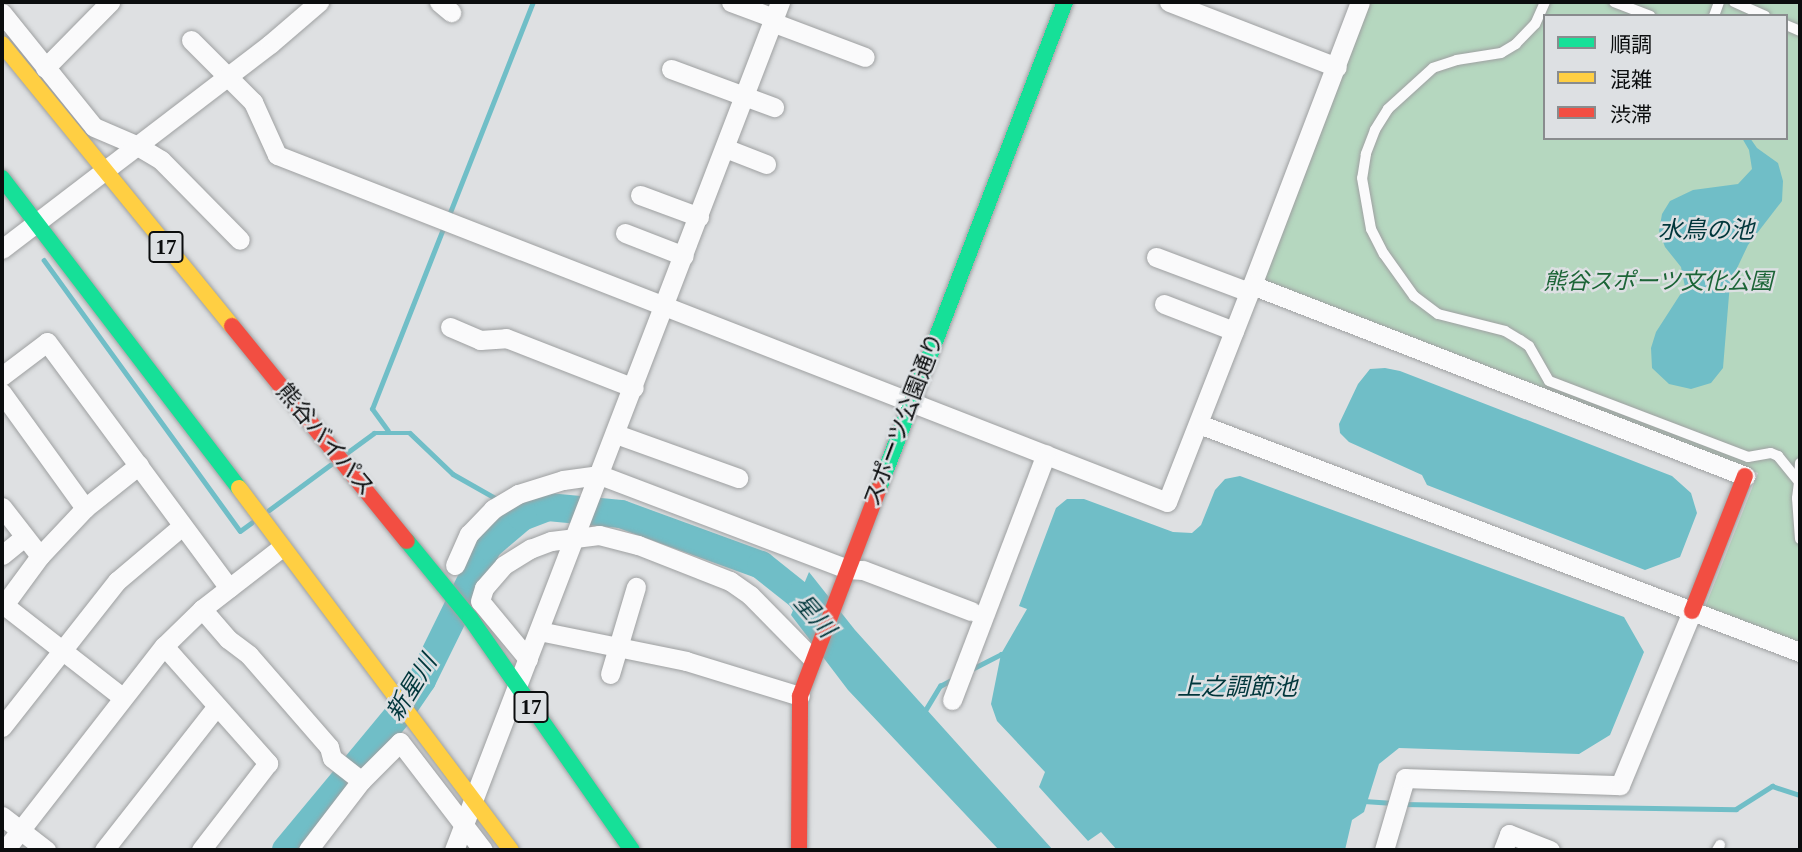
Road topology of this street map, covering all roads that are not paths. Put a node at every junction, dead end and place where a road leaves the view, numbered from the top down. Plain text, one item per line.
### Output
1 (110, 2) edge
2 (319, 2) edge
3 (731, 2) edge
4 (1065, 2) edge
5 (1170, 2) edge
6 (1360, 2) edge
7 (1545, 2) edge
8 (1614, 2) edge
9 (1734, 2) edge
10 (2, 13) edge
11 (775, 14) edge
12 (1645, 14) edge
13 (1761, 14) edge
14 (191, 40) dead end
15 (2, 44) edge
16 (865, 57) dead end
17 (1337, 67) junction
18 (45, 68) junction
19 (671, 69) dead end
20 (228, 75) junction
21 (744, 96) junction
22 (774, 107) dead end
23 (136, 145) junction
24 (725, 148) junction
25 (766, 164) dead end
26 (103, 171) junction
27 (2, 178) edge
28 (640, 195) dead end
29 (2, 198) edge
30 (699, 216) junction
31 (32, 227) junction
32 (625, 233) dead end
33 (240, 240) dead end
34 (2, 249) edge
35 (684, 256) junction
36 (1156, 257) dead end
37 (1250, 289) junction
38 (1164, 304) dead end
39 (665, 305) junction
40 (450, 327) dead end
41 (1234, 331) junction
42 (2, 376) edge
43 (634, 388) junction
44 (2, 393) edge
45 (910, 402) junction
46 (1199, 424) junction
47 (616, 434) junction
48 (1046, 454) junction
49 (1800, 463) edge
50 (139, 465) junction
51 (600, 475) junction
52 (1745, 476) joint
53 (738, 478) dead end
54 (1799, 482) edge
55 (2, 507) edge
56 (85, 508) junction
57 (181, 527) junction
58 (24, 537) junction
59 (575, 537) junction
60 (1800, 539) edge
61 (281, 548) junction
62 (2, 555) edge
63 (40, 556) junction
64 (455, 565) dead end
65 (845, 574) junction
66 (636, 587) dead end
67 (229, 588) junction
68 (202, 609) junction
69 (971, 611) dead end
70 (1692, 611) junction
71 (539, 631) junction
72 (164, 646) junction
73 (618, 648) junction
74 (62, 649) junction
75 (1800, 652) edge
76 (812, 658) junction
77 (528, 659) junction
78 (610, 674) dead end
79 (517, 688) junction
80 (800, 696) junction
81 (122, 697) junction
82 (952, 700) dead end
83 (217, 706) junction
84 (2, 727) edge
85 (361, 780) junction
86 (594, 795) junction
87 (474, 800) junction
88 (2, 816) edge
89 (464, 825) junction
90 (20, 830) junction
91 (5, 850) edge
92 (46, 850) edge
93 (104, 850) edge
94 (201, 850) edge
95 (308, 850) edge
96 (454, 850) edge
97 (483, 850) edge
98 (511, 850) edge
99 (617, 850) edge
100 (632, 850) edge
101 (799, 850) edge
102 (1384, 850) edge
103 (1503, 850) edge
104 (1550, 850) edge

1 - 18 street
2 - 20 street
3 - 11 street
4 - 45 main road, スポーツ公園通り
5 - 17 street
6 - 17 street
7 - 54 lane
8 - 12 lane
9 - 13 lane
10 - 18 street
11 - 16 street
11 - 21 street
14 - 20 street
15 - 26 main road, 熊谷バイパス / 17
17 - 37 street
18 - 23 street
19 - 21 street
20 - 23 street
20 - 39 street
21 - 22 street
21 - 24 street
23 - 26 street
23 - 33 street
24 - 25 street
24 - 30 street
26 - 31 street
26 - 79 main road, 熊谷バイパス / 17
27 - 31 main road
28 - 30 street
29 - 31 street
30 - 35 street
31 - 34 street
31 - 61 main road
32 - 35 street
35 - 39 street
36 - 37 street
37 - 41 street
37 - 52 street
38 - 41 street
39 - 43 street
39 - 45 street
40 - 43 street
41 - 46 street
42 - 50 street
43 - 47 street
44 - 56 street
45 - 48 street
45 - 65 main road, スポーツ公園通り
46 - 48 street
46 - 70 street
47 - 51 street
47 - 53 street
48 - 82 street
49 - 54 lane
50 - 56 street
50 - 57 street
51 - 59 street
51 - 64 street
51 - 65 street
52 - 70 main road
54 - 60 lane
55 - 58 street
56 - 63 street
57 - 67 street
57 - 74 street
58 - 62 street
58 - 63 street
59 - 71 street
59 - 76 street
59 - 77 street
61 - 67 street
61 - 87 main road
63 - 74 street
65 - 69 street
65 - 76 main road, スポーツ公園通り
66 - 73 street
67 - 68 street
68 - 72 street
68 - 85 street
70 - 75 street
70 - 102 street
71 - 73 street
71 - 77 street
72 - 81 street
72 - 83 street
73 - 78 street
73 - 80 street
74 - 81 street
74 - 84 street
76 - 80 main road, スポーツ公園通り
77 - 79 street
79 - 86 main road, 熊谷バイパス / 17
79 - 87 street
80 - 101 main road, スポーツ公園通り
81 - 90 street
83 - 93 street
83 - 94 street
85 - 89 street
85 - 95 street
86 - 99 main road
86 - 100 main road, 熊谷バイパス / 17
87 - 89 street
87 - 98 main road
88 - 90 street
89 - 96 street
89 - 97 street
90 - 91 street
90 - 92 street
103 - 104 street

